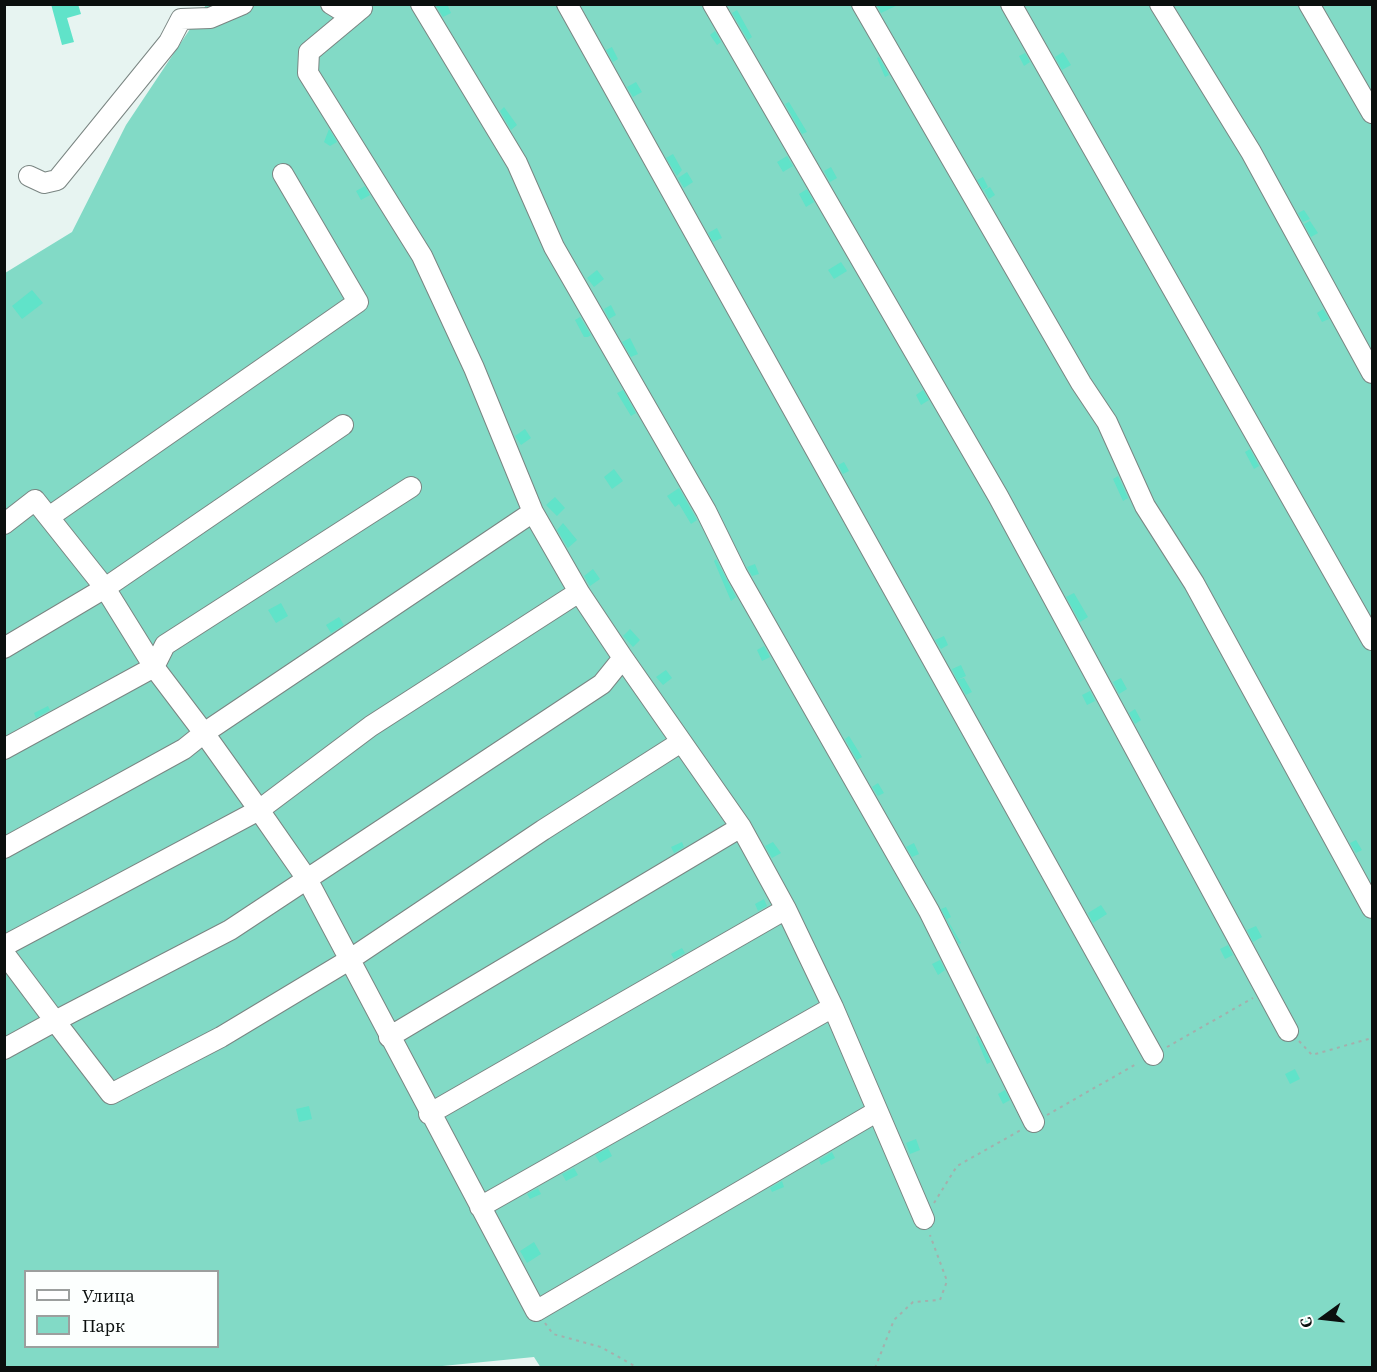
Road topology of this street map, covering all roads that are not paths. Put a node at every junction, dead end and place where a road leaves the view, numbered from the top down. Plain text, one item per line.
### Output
1 (243, 4) edge
2 (331, 4) edge
3 (421, 4) edge
4 (567, 4) edge
5 (713, 4) edge
6 (862, 4) edge
7 (1011, 4) edge
8 (1160, 4) edge
9 (1309, 4) edge
10 (362, 8) edge
11 (1372, 113) edge
12 (283, 174) dead end
13 (29, 176) dead end
14 (1372, 373) edge
15 (343, 425) dead end
16 (411, 487) dead end
17 (533, 512) junction
18 (49, 517) junction
19 (4, 524) edge
20 (105, 588) junction
21 (579, 592) junction
22 (1372, 640) edge
23 (4, 648) edge
24 (622, 658) junction
25 (154, 667) junction
26 (204, 733) junction
27 (681, 742) junction
28 (4, 748) edge
29 (259, 810) junction
30 (741, 827) junction
31 (4, 848) edge
32 (307, 879) junction
33 (1372, 908) edge
34 (786, 909) junction
35 (4, 946) edge
36 (4, 953) edge
37 (349, 960) junction
38 (833, 1008) junction
39 (55, 1021) junction
40 (1287, 1030) road end
41 (389, 1037) junction
42 (4, 1049) edge
43 (1153, 1054) road end
44 (876, 1112) junction
45 (429, 1114) junction
46 (1034, 1122) road end
47 (480, 1207) junction
48 (924, 1219) road end

1 - 13 lane
2 - 10 lane
3 - 46 lane
4 - 43 lane
5 - 40 lane
6 - 33 lane
7 - 22 lane
8 - 14 lane
9 - 11 lane
10 - 17 lane
12 - 18 lane
15 - 20 lane
16 - 25 lane
17 - 21 lane
17 - 26 lane
18 - 19 lane
18 - 20 lane
20 - 23 lane
20 - 25 lane
21 - 24 lane
21 - 29 lane
24 - 27 lane
24 - 32 lane
25 - 26 lane
25 - 28 lane
26 - 29 lane
26 - 31 lane
27 - 30 lane
27 - 37 lane
29 - 32 lane
29 - 35 lane
30 - 34 lane
30 - 41 lane
32 - 37 lane
32 - 39 lane
34 - 38 lane
34 - 45 lane
36 - 39 lane
37 - 39 lane
37 - 41 lane
38 - 44 lane
38 - 47 lane
39 - 42 lane
41 - 45 lane
44 - 47 lane
44 - 48 lane
45 - 47 lane

